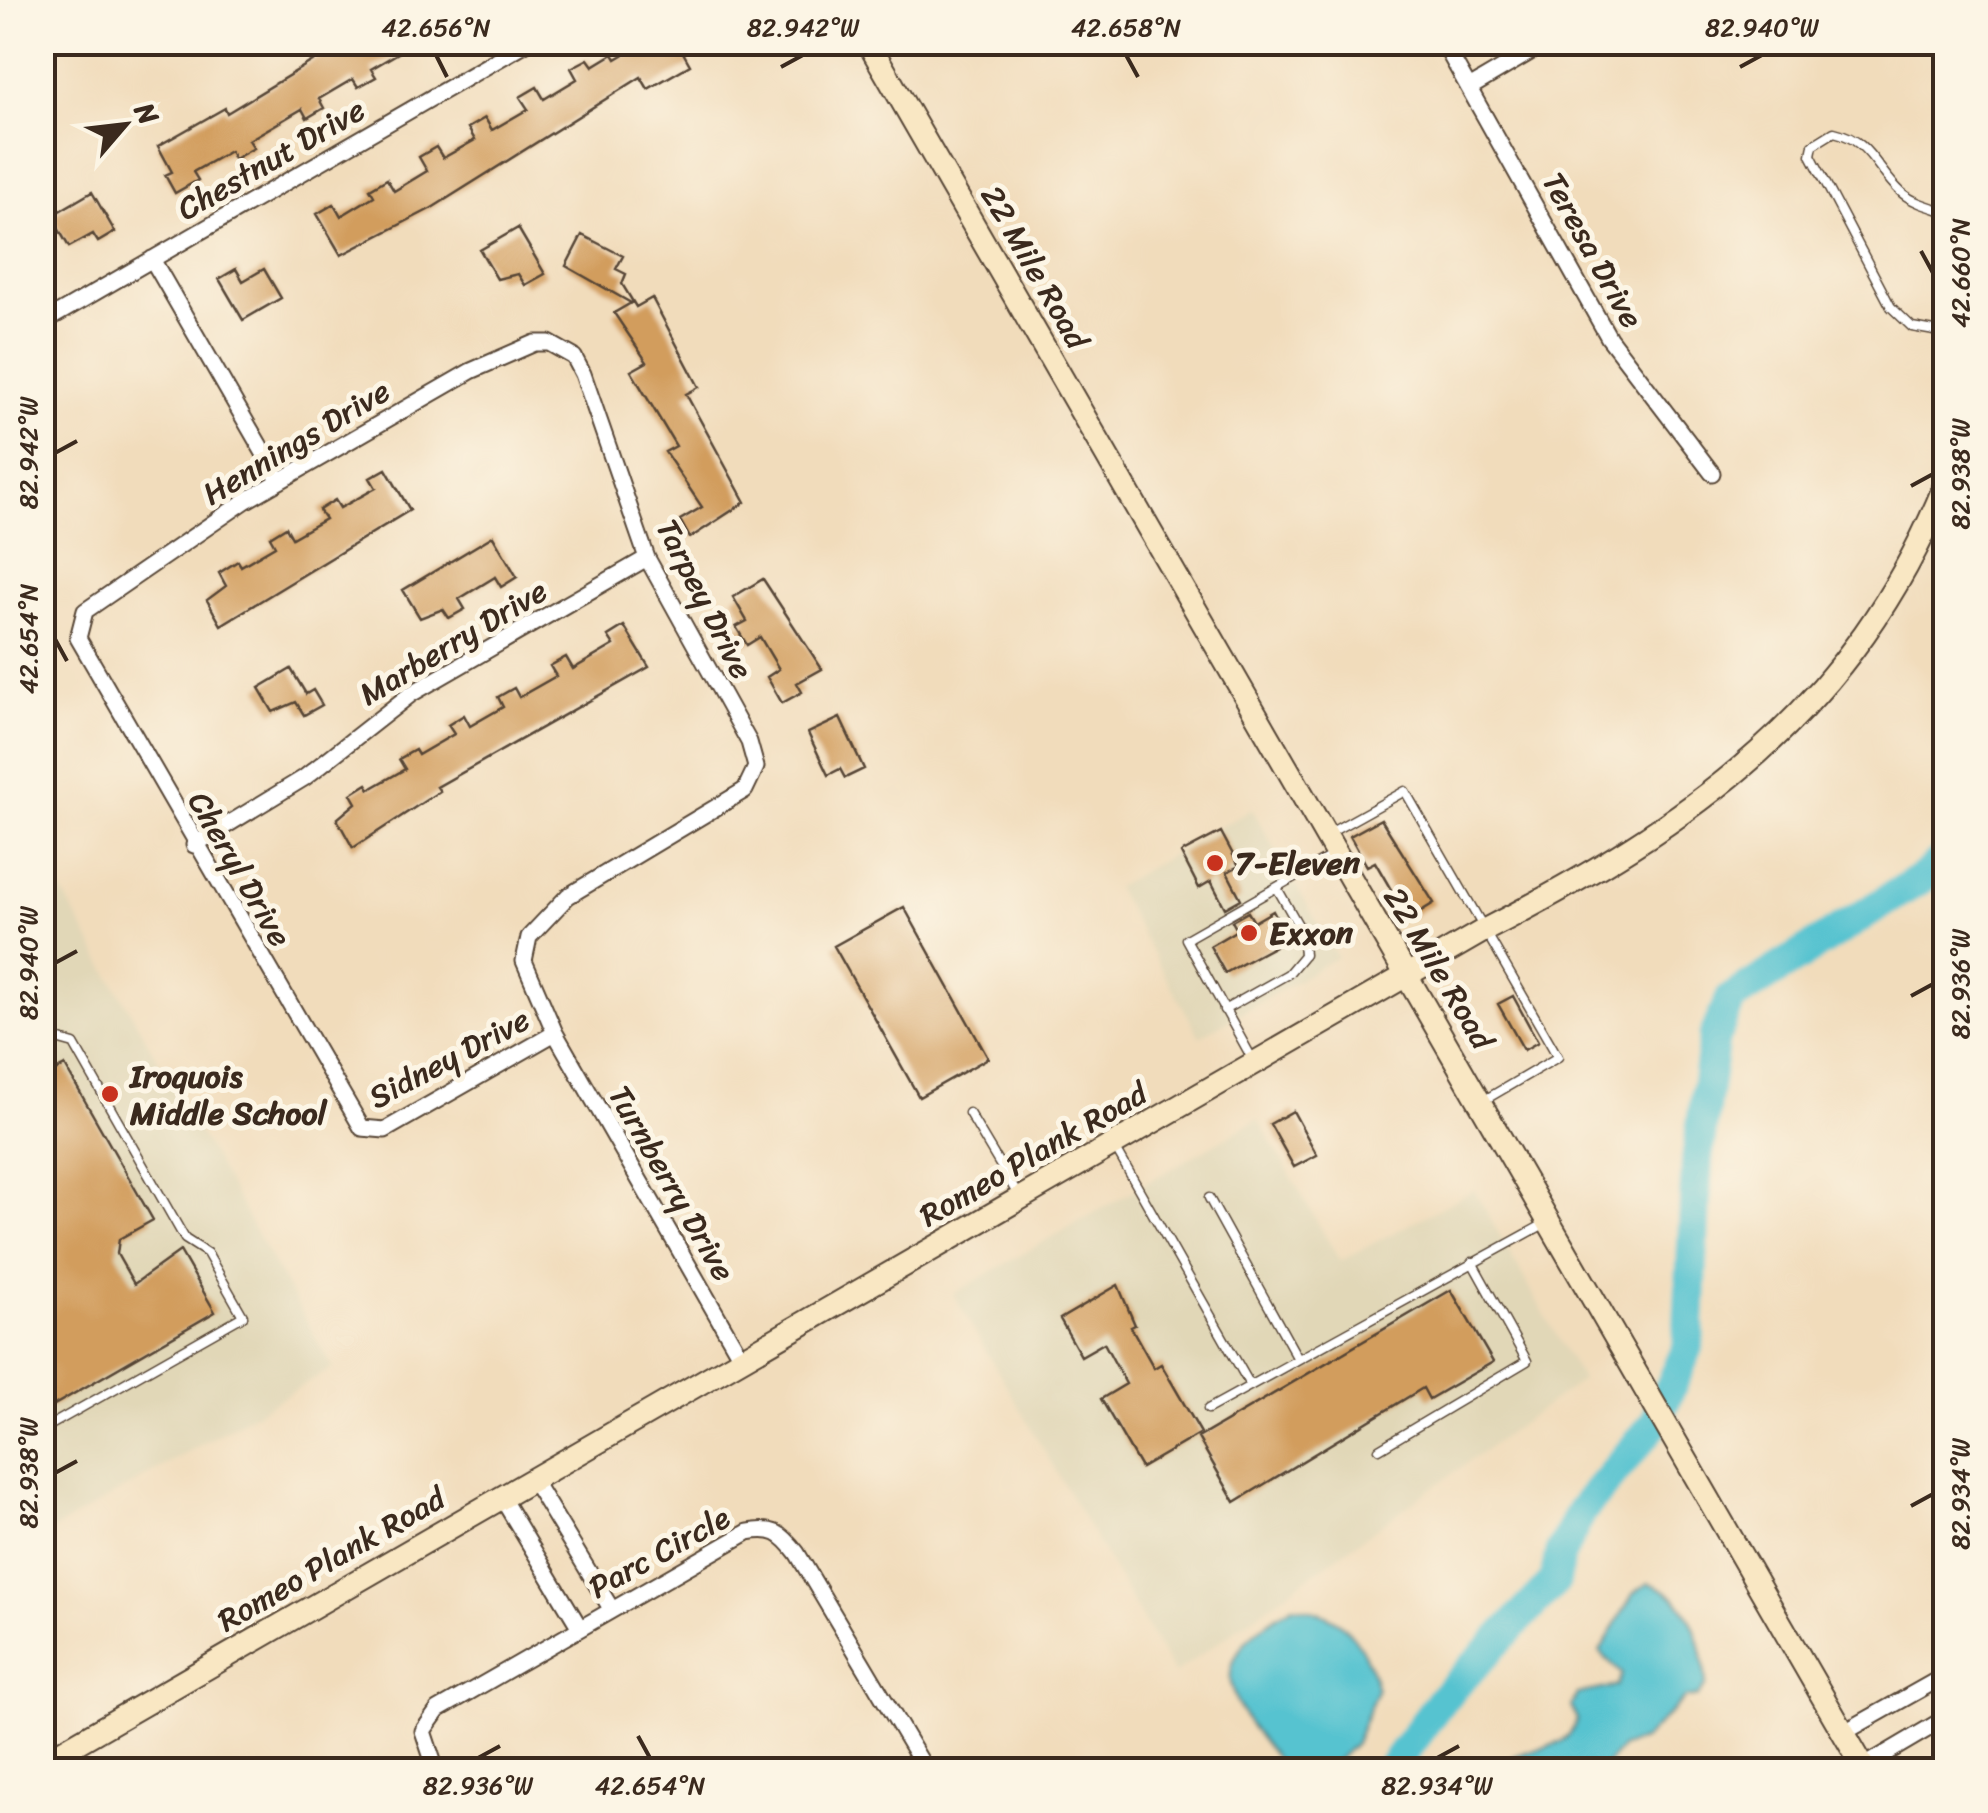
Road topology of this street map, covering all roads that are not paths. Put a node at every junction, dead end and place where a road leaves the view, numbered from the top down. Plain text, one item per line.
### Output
1 (528, 42) edge
2 (868, 42) edge
3 (1443, 42) edge
4 (1547, 42) edge
5 (1471, 87) junction
6 (1946, 212) edge
7 (152, 260) junction
8 (42, 323) edge
9 (1946, 333) edge
10 (561, 346) joint
11 (1712, 473) dead end
12 (280, 481) junction
13 (1946, 483) edge
14 (646, 558) junction
15 (78, 624) joint
16 (756, 767) joint
17 (194, 845) junction
18 (1328, 846) junction
19 (1278, 888) junction
20 (1483, 931) junction
21 (1406, 976) junction
22 (1224, 1010) junction
23 (554, 1033) junction
24 (42, 1035) edge
25 (1255, 1064) junction
26 (1482, 1102) junction
27 (969, 1113) dead end
28 (370, 1132) joint
29 (1114, 1145) junction
30 (1209, 1198) dead end
31 (1020, 1199) junction
32 (1550, 1221) junction
33 (1472, 1262) junction
34 (742, 1359) junction
35 (1298, 1359) junction
36 (1250, 1386) junction
37 (1208, 1409) dead end
38 (42, 1430) edge
39 (1379, 1449) dead end
40 (532, 1480) junction
41 (502, 1498) junction
42 (612, 1610) junction
43 (580, 1628) junction
44 (1946, 1676) edge
45 (1946, 1718) edge
46 (1843, 1733) junction
47 (42, 1763) edge
48 (1864, 1769) edge
49 (436, 1770) edge
50 (926, 1770) edge

1 - 7 street, Chestnut Drive
2 - 18 main road, 22 Mile Road
3 - 5 street, Teresa Drive
4 - 5 street
5 - 11 street, Teresa Drive
6 - 9 lane
7 - 8 street, Chestnut Drive
7 - 12 street
10 - 12 street, Hennings Drive
10 - 14 street, Tarpey Drive
12 - 15 street, Hennings Drive
13 - 20 main road, Romeo Plank Road
14 - 16 street, Tarpey Drive
14 - 17 street, Marberry Drive
15 - 17 street, Cheryl Drive
16 - 23 street, Turnberry Drive
17 - 28 street, Cheryl Drive
18 - 19 lane
18 - 20 lane
18 - 21 main road, 22 Mile Road
19 - 22 lane
19 - 22 lane
20 - 21 main road, Romeo Plank Road
20 - 26 lane
21 - 25 main road, Romeo Plank Road
21 - 26 main road, 22 Mile Road
22 - 25 lane
23 - 28 street, Sidney Drive
23 - 34 street, Turnberry Drive
24 - 38 lane
25 - 29 main road, Romeo Plank Road
26 - 32 main road, 22 Mile Road
27 - 31 lane
29 - 31 main road, Romeo Plank Road
29 - 36 lane
30 - 35 lane
31 - 34 main road, Romeo Plank Road
32 - 33 lane
32 - 46 main road, 22 Mile Road
33 - 35 lane
33 - 39 lane
34 - 40 main road, Romeo Plank Road
35 - 36 lane
36 - 37 lane
40 - 41 main road, Romeo Plank Road
40 - 42 street
41 - 43 street
41 - 47 main road, Romeo Plank Road
42 - 43 street, Parc Circle
42 - 50 street, Parc Circle
43 - 49 street, Parc Circle
44 - 46 street
45 - 48 street
46 - 48 main road, 22 Mile Road

